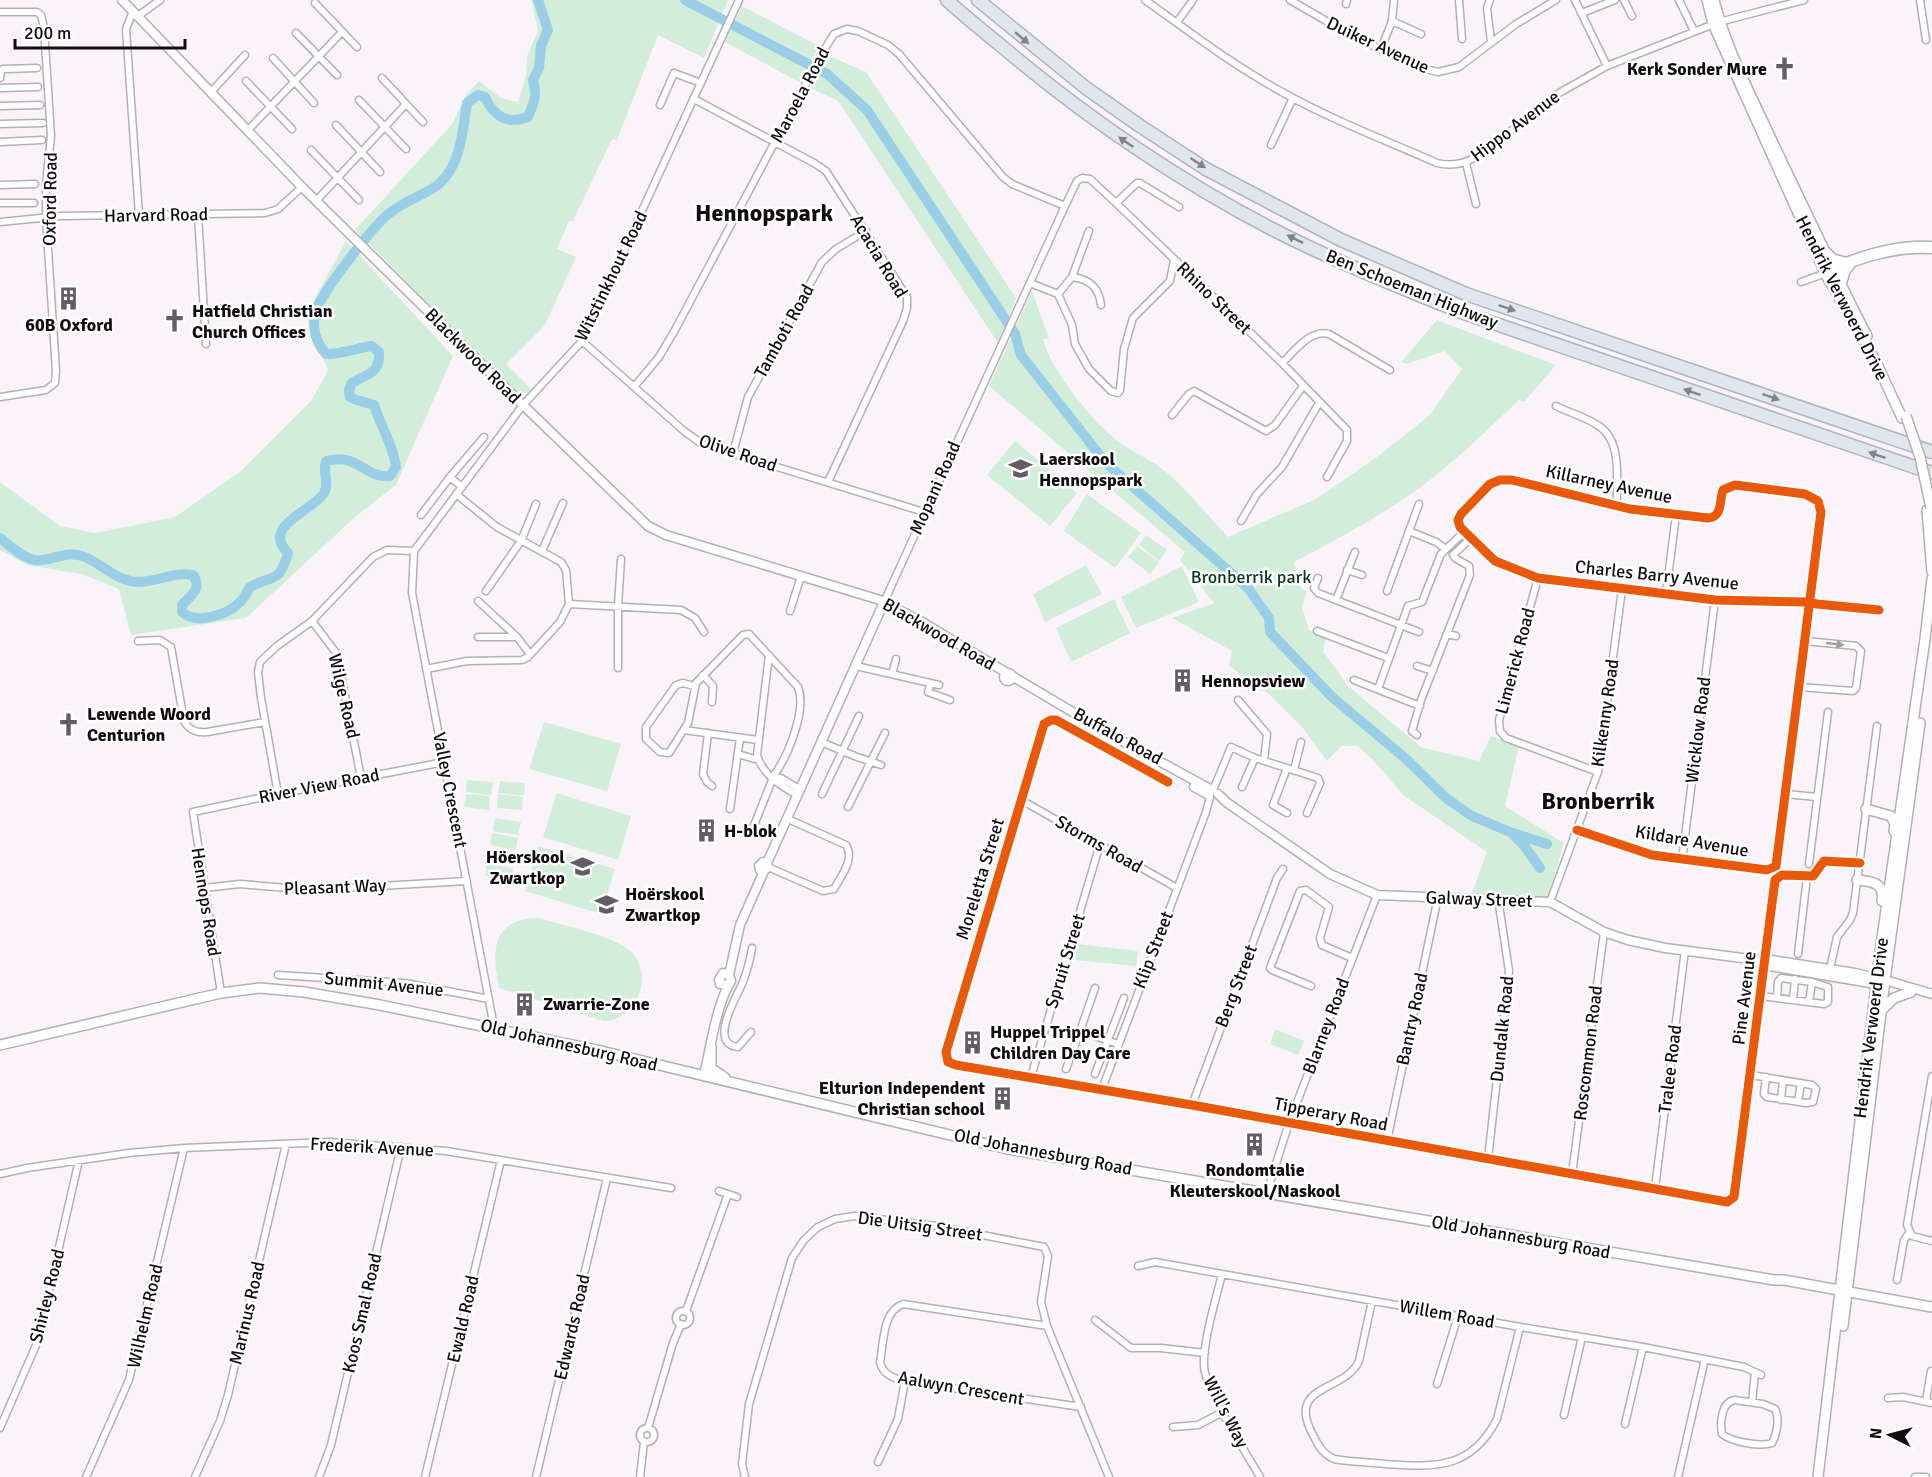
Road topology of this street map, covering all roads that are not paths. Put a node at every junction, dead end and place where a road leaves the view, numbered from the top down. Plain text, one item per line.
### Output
1 (122, 0) edge
2 (160, 0) edge
3 (947, 0) edge
4 (978, 0) edge
5 (1145, 0) edge
6 (1193, 0) edge
7 (1290, 0) edge
8 (1394, 0) edge
9 (1459, 0) edge
10 (1556, 0) edge
11 (1575, 0) edge
12 (1615, 0) edge
13 (1624, 0) edge
14 (1679, 0) edge
15 (1707, 0) edge
16 (1714, 0) edge
17 (1804, 0) edge
18 (1920, 0) edge
19 (738, 1) edge
20 (1488, 1) edge
21 (315, 3) dead end
22 (0, 12) edge
23 (1582, 13) junction
24 (136, 14) junction
25 (1632, 16) dead end
26 (1392, 21) junction
27 (1178, 22) junction
28 (1716, 23) junction
29 (1694, 31) junction
30 (342, 32) junction
31 (296, 33) dead end
32 (1422, 34) dead end
33 (1462, 39) dead end
34 (1926, 40) dead end
35 (1491, 42) junction
36 (357, 47) dead end
37 (1381, 49) junction
38 (245, 55) dead end
39 (318, 57) junction
40 (273, 58) dead end
41 (1607, 66) junction
42 (37, 69) dead end
43 (337, 75) dead end
44 (0, 78) edge
45 (382, 78) dead end
46 (246, 81) dead end
47 (295, 82) junction
48 (700, 83) junction
49 (38, 87) dead end
50 (0, 88) edge
51 (211, 92) junction
52 (1293, 98) junction
53 (694, 99) junction
54 (359, 100) dead end
55 (314, 103) dead end
56 (406, 104) junction
57 (40, 105) dead end
58 (660, 105) dead end
59 (0, 106) edge
60 (270, 106) junction
61 (423, 122) dead end
62 (43, 123) dead end
63 (0, 124) edge
64 (336, 125) dead end
65 (384, 128) junction
66 (292, 129) dead end
67 (248, 130) junction
68 (42, 140) dead end
69 (0, 142) edge
70 (775, 142) junction
71 (1271, 145) dead end
72 (406, 149) dead end
73 (311, 150) dead end
74 (362, 153) junction
75 (1466, 163) junction
76 (380, 172) dead end
77 (338, 177) junction
78 (1077, 181) joint
79 (35, 184) dead end
80 (0, 185) edge
81 (302, 187) junction
82 (316, 200) junction
83 (359, 200) dead end
84 (0, 203) edge
85 (34, 203) dead end
86 (1116, 203) junction
87 (1476, 204) dead end
88 (1065, 206) junction
89 (1179, 207) dead end
90 (198, 215) junction
91 (139, 216) junction
92 (46, 218) junction
93 (0, 222) edge
94 (866, 231) junction
95 (1089, 231) dead end
96 (1823, 248) junction
97 (1931, 250) edge
98 (1174, 260) junction
99 (1848, 263) junction
100 (1829, 271) junction
101 (1072, 278) junction
102 (1801, 282) dead end
103 (1030, 283) junction
104 (1840, 285) junction
105 (1058, 294) junction
106 (1101, 305) dead end
107 (582, 341) junction
108 (206, 344) dead end
109 (1282, 363) junction
110 (1390, 369) dead end
111 (1303, 386) junction
112 (634, 387) junction
113 (0, 397) edge
114 (1319, 403) junction
115 (523, 405) junction
116 (1556, 406) dead end
117 (1172, 415) dead end
118 (1904, 417) junction
119 (484, 437) dead end
120 (1932, 452) edge
121 (733, 453) junction
122 (1932, 473) edge
123 (450, 477) junction
124 (1327, 477) dead end
125 (828, 482) junction
126 (462, 487) junction
127 (456, 494) junction
128 (563, 503) dead end
129 (536, 504) dead end
130 (1419, 504) dead end
131 (1617, 506) junction
132 (924, 512) junction
133 (1930, 512) edge
134 (422, 515) dead end
135 (1676, 515) junction
136 (1241, 520) dead end
137 (1409, 531) junction
138 (1464, 532) junction
139 (1471, 538) junction
140 (521, 541) junction
141 (414, 551) junction
142 (542, 551) junction
143 (1354, 552) dead end
144 (1448, 552) junction
145 (621, 559) dead end
146 (1477, 563) dead end
147 (1467, 565) junction
148 (1347, 570) junction
149 (1932, 572) edge
150 (1362, 575) dead end
151 (801, 576) junction
152 (1318, 578) dead end
153 (1538, 578) junction
154 (1477, 579) dead end
155 (1932, 579) edge
156 (1466, 581) junction
157 (1622, 589) junction
158 (486, 591) dead end
159 (1388, 591) dead end
160 (1666, 593) junction
161 (1336, 600) junction
162 (1715, 600) junction
163 (478, 601) dead end
164 (1811, 602) junction
165 (884, 603) junction
166 (568, 604) junction
167 (1458, 605) junction
168 (618, 606) junction
169 (1466, 608) dead end
170 (1879, 610) dead end
171 (790, 611) dead end
172 (312, 621) junction
173 (1401, 624) junction
174 (1317, 631) dead end
175 (704, 632) dead end
176 (1419, 632) dead end
177 (1932, 632) edge
178 (1456, 636) dead end
179 (478, 637) dead end
180 (517, 637) junction
181 (1444, 637) junction
182 (138, 640) dead end
183 (1806, 640) junction
184 (530, 654) junction
185 (769, 655) junction
186 (1388, 658) junction
187 (896, 659) dead end
188 (1444, 664) dead end
189 (855, 666) junction
190 (1417, 666) dead end
191 (618, 668) dead end
192 (426, 669) junction
193 (1432, 669) junction
194 (892, 674) junction
195 (703, 675) junction
196 (1354, 680) dead end
197 (931, 683) junction
198 (939, 685) dead end
199 (694, 686) junction
200 (1799, 687) junction
201 (1378, 689) junction
202 (1425, 690) junction
203 (1434, 693) dead end
204 (950, 700) dead end
205 (1238, 700) dead end
206 (712, 702) dead end
207 (1419, 702) junction
208 (1828, 712) dead end
209 (859, 716) dead end
210 (1051, 720) joint
211 (265, 722) junction
212 (1877, 726) dead end
213 (684, 730) junction
214 (708, 733) junction
215 (885, 733) dead end
216 (1417, 735) dead end
217 (740, 738) junction
218 (758, 740) junction
219 (821, 742) junction
220 (1301, 742) dead end
221 (842, 751) junction
222 (738, 754) junction
223 (1255, 759) junction
224 (758, 760) junction
225 (872, 760) junction
226 (1264, 761) junction
227 (444, 762) junction
228 (881, 765) dead end
229 (1290, 769) junction
230 (1598, 772) junction
231 (772, 777) junction
232 (361, 778) junction
233 (1168, 782) dead end
234 (712, 786) dead end
235 (1242, 787) dead end
236 (278, 794) junction
237 (797, 794) junction
238 (822, 794) dead end
239 (1214, 794) junction
240 (1786, 794) junction
241 (1817, 797) junction
242 (1021, 800) junction
243 (1902, 802) junction
244 (848, 807) dead end
245 (730, 809) dead end
246 (1871, 810) junction
247 (193, 812) joint
248 (1287, 813) dead end
249 (1307, 813) dead end
250 (788, 819) junction
251 (1577, 830) junction
252 (751, 833) dead end
253 (1100, 844) junction
254 (1682, 860) junction
255 (1860, 863) junction
256 (1809, 864) dead end
257 (764, 866) junction
258 (1283, 869) dead end
259 (1807, 877) junction
260 (1857, 880) junction
261 (467, 881) junction
262 (1891, 882) junction
263 (204, 888) junction
264 (1177, 888) junction
265 (1377, 895) junction
266 (1438, 897) junction
267 (1498, 898) junction
268 (1550, 902) junction
269 (1604, 932) junction
270 (752, 948) dead end
271 (1685, 951) junction
272 (1880, 952) junction
273 (1798, 954) dead end
274 (1352, 958) junction
275 (1765, 962) junction
276 (1830, 969) junction
277 (1810, 972) junction
278 (278, 975) dead end
279 (1796, 979) junction
280 (727, 980) junction
281 (1853, 980) junction
282 (1812, 982) junction
283 (1881, 982) junction
284 (742, 985) junction
285 (1311, 986) dead end
286 (1095, 988) dead end
287 (1911, 992) junction
288 (221, 993) junction
289 (1761, 996) junction
290 (1932, 996) edge
291 (1124, 998) dead end
292 (1777, 998) junction
293 (489, 999) junction
294 (1793, 1000) junction
295 (1809, 1002) junction
296 (1881, 1011) junction
297 (494, 1027) junction
298 (1080, 1030) junction
299 (751, 1032) dead end
300 (1108, 1041) junction
301 (0, 1044) edge
302 (1118, 1044) junction
303 (711, 1046) junction
304 (946, 1052) joint
305 (1066, 1069) dead end
306 (1095, 1074) dead end
307 (701, 1075) junction
308 (1751, 1075) junction
309 (1932, 1076) edge
310 (1031, 1077) junction
311 (1766, 1077) junction
312 (1783, 1080) junction
313 (735, 1083) junction
314 (1801, 1083) junction
315 (1102, 1089) junction
316 (1781, 1100) junction
317 (1798, 1102) junction
318 (1192, 1105) junction
319 (1289, 1123) junction
320 (1923, 1126) junction
321 (1932, 1127) edge
322 (1387, 1141) junction
323 (286, 1144) junction
324 (401, 1147) junction
325 (184, 1148) junction
326 (1488, 1159) junction
327 (79, 1160) junction
328 (501, 1160) junction
329 (0, 1174) edge
330 (1572, 1174) junction
331 (607, 1178) junction
332 (671, 1188) dead end
333 (1655, 1188) junction
334 (719, 1191) dead end
335 (1267, 1192) junction
336 (728, 1194) junction
337 (737, 1197) dead end
338 (1719, 1201) joint
339 (1909, 1233) junction
340 (1932, 1241) edge
341 (1138, 1266) dead end
342 (1222, 1275) junction
343 (1897, 1280) dead end
344 (1844, 1293) junction
345 (1372, 1301) junction
346 (1932, 1307) edge
347 (1458, 1316) junction
348 (1095, 1320) dead end
349 (1047, 1326) junction
350 (1520, 1327) junction
351 (1582, 1337) junction
352 (1643, 1347) junction
353 (1205, 1353) junction
354 (1705, 1359) junction
355 (1931, 1371) edge
356 (905, 1381) junction
357 (1437, 1384) dead end
358 (1888, 1398) dead end
359 (1752, 1402) junction
360 (1929, 1402) edge
361 (1081, 1407) junction
362 (1223, 1412) junction
363 (1564, 1414) dead end
364 (1625, 1424) dead end
365 (1173, 1427) dead end
366 (0, 1428) edge
367 (878, 1462) dead end
368 (742, 1464) junction
369 (86, 1477) edge
370 (195, 1477) edge
371 (319, 1477) edge
372 (425, 1477) edge
373 (536, 1477) edge
374 (640, 1477) edge
375 (740, 1477) edge
376 (745, 1477) edge
377 (1109, 1477) edge
378 (1260, 1477) edge
379 (1678, 1477) edge
380 (1818, 1477) edge
381 (1824, 1477) edge
382 (1915, 1477) edge
383 (1926, 1477) edge

1 - 24 street, Blackwood Road
2 - 24 street
122 -> 3 highway, Ben Schoeman Highway
4 -> 120 highway, Ben Schoeman Highway
5 - 27 street, Hippo Avenue
6 - 27 street
7 - 37 street, Duiker Avenue
8 - 26 street
9 - 33 street
10 - 35 street, Duiker Avenue
11 - 23 street
12 - 23 street
13 - 25 street
14 - 29 street
15 - 28 main road, Hendrik Verwoerd Drive
16 - 28 main road, Hendrik Verwoerd Drive
17 - 28 street, Hippo Avenue
18 - 34 street
19 - 48 street, Witstinkhout Road
20 - 35 street
21 - 30 street
22 - 92 street, Oxford Road
23 - 41 street
24 - 51 street, Blackwood Road
24 - 91 street
26 - 32 street
26 - 37 street
27 - 52 street, Hippo Avenue
28 - 29 street, Hippo Avenue
28 - 96 main road, Hendrik Verwoerd Drive
28 - 100 main road, Hendrik Verwoerd Drive
29 - 41 street, Hippo Avenue
30 - 36 street
30 - 39 street
31 - 39 street
35 - 37 street, Duiker Avenue
38 - 51 street
39 - 43 street
39 - 47 street
40 - 47 street
41 - 75 street, Hippo Avenue
42 - 44 street
45 - 56 street
46 - 60 street
47 - 55 street
47 - 60 street
48 - 53 street, Witstinkhout Road
48 - 58 street
49 - 50 street
51 - 67 street, Blackwood Road
52 - 71 street
52 - 75 street, Hippo Avenue
53 - 70 street, Acacia Road
53 - 107 street, Witstinkhout Road
54 - 65 street
56 - 61 street
56 - 65 street
57 - 59 street
60 - 66 street
60 - 67 street
62 - 63 street
64 - 74 street
65 - 72 street
65 - 74 street
67 - 81 street, Blackwood Road
68 - 69 street
70 - 88 street, Maroela Road
70 - 94 street, Acacia Road
70 - 112 street, Maroela Road
73 - 77 street
74 - 76 street
74 - 77 street
75 - 87 street
77 - 82 street
77 - 83 street
78 - 86 street, Rhino Street
78 - 88 street, Mopani Road
79 - 80 street
81 - 82 street, Blackwood Road
81 - 90 street, Harvard Road
82 - 115 street, Blackwood Road
84 - 85 street
86 - 89 street
86 - 98 street, Rhino Street
88 - 103 street, Mopani Road
90 - 91 street, Harvard Road
90 - 108 street
91 - 92 street, Harvard Road
92 - 93 street, Harvard Road
92 - 113 street, Oxford Road
94 - 121 street, Tamboti Road
94 - 125 street, Acacia Road
95 - 101 street
96 - 99 main road
96 - 100 main road, Hendrik Verwoerd Drive
97 - 99 street
98 - 105 street
98 - 109 street, Rhino Street
99 - 100 street
99 - 104 main road
100 - 102 street
100 - 104 main road, Hendrik Verwoerd Drive
100 - 118 main road, Hendrik Verwoerd Drive
101 - 105 street
101 - 106 street
103 - 105 street
103 - 132 street, Mopani Road
104 - 118 main road, Hendrik Verwoerd Drive
107 - 112 street, Olive Road
107 - 115 street, Witstinkhout Road
109 - 110 street
109 - 111 street, Rhino Street
111 - 114 street, Rhino Street
111 - 117 street
112 - 121 street, Olive Road
114 - 124 street, Rhino Street
114 - 136 street
115 - 126 street, Witstinkhout Road
115 - 151 street, Blackwood Road
116 - 131 street
118 - 133 main road, Hendrik Verwoerd Drive, bridge
119 - 123 street
121 - 125 street, Olive Road
123 - 126 street
123 - 134 street
125 - 132 street, Olive Road
126 - 127 street, Witstinkhout Road
127 - 140 street
127 - 141 street, Witstinkhout Road
128 - 142 street
129 - 140 street
130 - 137 street
131 - 135 street, Killarney Avenue
131 - 138 street, Killarney Avenue
132 - 165 street, Mopani Road
133 - 149 main road, Hendrik Verwoerd Drive
135 - 160 street
135 - 164 street, Killarney Avenue
137 - 144 street
137 - 159 street
138 - 139 street, Charles Barry Avenue
138 - 144 street
139 - 144 street
139 - 153 street, Charles Barry Avenue
140 - 142 street
140 - 158 street
141 - 172 street
141 - 192 street, Valley Crescent
142 - 166 street
143 - 148 street
144 - 147 street
144 - 173 street
145 - 168 street
146 - 147 street
147 - 156 street
148 - 150 street
148 - 161 street
151 - 165 street, Blackwood Road
151 - 171 street
152 - 161 street
153 - 157 street, Charles Barry Avenue
153 - 230 street, Limerick Road
154 - 156 street
155 - 243 main road, Hendrik Verwoerd Drive
156 - 167 street
157 - 160 street, Charles Barry Avenue
157 - 230 street, Kilkenny Road
160 - 162 street, Charles Barry Avenue
161 - 173 street
162 - 164 street, Charles Barry Avenue
162 - 254 street, Wicklow Road
163 - 180 street
164 - 170 street, Charles Barry Avenue
164 - 183 street
165 - 189 street, Mopani Road
165 - 239 street, Blackwood Road
166 - 168 street
166 - 184 street
167 - 169 street
167 - 181 street
168 - 175 street
168 - 191 street
172 - 211 street
172 - 232 street, Wilge Road
173 - 176 street
173 - 186 street
174 - 186 street
177 - 283 main road, Hendrik Verwoerd Drive
178 - 181 street
179 - 180 street
180 - 184 street
181 - 193 street
182 - 211 street
183 - 200 street
183 -> 200 street
184 - 192 street
185 - 195 street
185 - 218 street
185 - 231 street
186 - 201 street
187 - 194 street
188 - 193 street
189 - 194 street
189 - 219 street, Mopani Road
190 - 193 street
192 - 227 street, Valley Crescent
193 - 202 street
194 - 197 street
195 - 199 street
195 - 206 street
196 - 201 street
197 - 198 street
197 - 204 street
199 - 213 street
199 - 213 street
200 - 240 street
201 - 207 street
202 - 203 street
202 - 207 street
205 - 226 street
207 - 216 street
208 - 241 street
209 - 221 street
210 - 233 street, Buffalo Road
210 - 242 street, Moreletta Street
211 - 236 street
212 - 246 street
213 - 214 street
214 - 217 street
214 - 234 street
215 - 225 street
217 - 218 street
217 - 222 street
218 - 224 street
219 - 221 street
219 - 237 street, Mopani Road
220 - 229 street
221 - 225 street
221 - 238 street
222 - 224 street
222 - 245 street
223 - 226 street
223 - 235 street
223 - 239 street, Klip Street
224 - 231 street
225 - 228 street
225 - 244 street
226 - 229 street
227 - 232 street, River View Road
227 - 261 street, Valley Crescent
229 - 248 street
229 - 249 street
230 - 251 street, Kilkenny Road
231 - 237 street
231 - 252 street
232 - 236 street, River View Road
236 - 247 street, River View Road
237 - 250 street, Mopani Road
237 - 257 street, Mopani Road
239 - 264 street, Klip Street
239 - 265 street
240 - 241 street
240 - 254 street, Kildare Avenue
241 - 256 street
242 - 253 street, Storms Road
242 - 304 street, Moreletta Street
243 - 246 main road
243 - 262 main road, Hendrik Verwoerd Drive
246 - 255 street
246 - 262 main road
247 - 263 street, Hennops Road
250 - 257 street, Mopani Road
250 - 257 street
251 - 254 street, Kildare Avenue
251 - 268 street, Kilkenny Road
253 - 264 street, Storms Road
253 - 310 street, Spruit Street
255 - 259 street
255 - 260 street
257 - 280 street, Mopani Road
258 - 318 street, Berg Street
259 - 273 street
259 - 275 street, Pine Avenue
260 - 272 main road
260 - 276 street
261 - 263 street, Pleasant Way
261 - 293 street, Valley Crescent
262 - 272 main road, Hendrik Verwoerd Drive
263 - 288 street, Hennops Road
264 - 302 street, Klip Street
265 - 266 street, Galway Street
265 - 274 street, Blarney Road
266 - 267 street, Galway Street
266 - 322 street, Bantry Road
267 - 268 street, Galway Street
267 - 326 street, Dundalk Road
268 - 269 street, Galway Street
269 - 271 street, Galway Street
269 - 330 street, Roscommon Road
270 - 284 street
271 - 275 street, Galway Street
271 - 333 street, Tralee Road
272 - 283 main road, Hendrik Verwoerd Drive
274 - 285 street
274 - 319 street, Blarney Road
275 - 276 street, Galway Street
275 - 277 street, Galway Street
275 - 289 street, Pine Avenue
276 - 277 street
276 - 281 street
276 - 283 street, Galway Street
277 - 281 street, Galway Street
278 - 293 street, Summit Avenue
279 - 282 street
279 - 292 street
279 - 294 street
280 - 284 street
280 - 303 street, Mopani Road
280 - 307 street, Mopani Road
281 - 283 street, Galway Street
282 - 295 street
282 - 295 street
283 - 287 street
283 - 290 street
283 - 296 main road, Hendrik Verwoerd Drive
283 - 344 main road, Hendrik Verwoerd Drive
284 - 299 street
286 - 298 street
287 - 290 street
287 - 296 main road
288 - 297 main road, Old Johannesburg Road
288 - 301 main road, Old Johannesburg Road
289 - 292 street
289 - 308 street, Pine Avenue
291 - 300 street
292 - 294 street
293 - 297 street, Valley Crescent
294 - 295 street
296 - 344 main road, Hendrik Verwoerd Drive
297 - 307 main road, Old Johannesburg Road
298 - 300 street
298 - 305 street
300 - 302 street
300 - 306 street
302 - 315 street, Klip Street
303 - 307 street, Mopani Road
303 - 313 main road
304 - 310 street, Tipperary Road
307 - 313 main road, Old Johannesburg Road
308 - 311 street
308 - 338 street, Pine Avenue
309 - 320 street
310 - 315 street, Tipperary Road
311 - 312 street
311 - 316 street
312 - 314 street
312 - 316 street
313 - 335 main road, Old Johannesburg Road
314 - 317 street
314 - 317 street
315 - 318 street, Tipperary Road
316 - 317 street
318 - 319 street, Tipperary Road
319 - 322 street, Tipperary Road
319 - 335 street, Blarney Road
320 - 321 street
320 - 339 street
322 - 326 street, Tipperary Road
323 - 324 street, Frederik Avenue
323 - 325 street, Frederik Avenue
323 - 370 street, Marinus Road
324 - 328 street, Frederik Avenue
324 - 371 street, Koos Smal Road
325 - 327 street, Frederik Avenue
325 - 369 street, Wilhelm Road
326 - 330 street, Tipperary Road
327 - 329 street, Frederik Avenue
327 - 366 street, Shirley Road
328 - 331 street, Frederik Avenue
328 - 372 street, Ewald Road
330 - 333 street, Tipperary Road
331 - 332 street, Frederik Avenue
331 - 373 street, Edwards Road
333 - 338 street, Tipperary Road
334 - 336 street
335 - 344 main road, Old Johannesburg Road
336 - 337 street
336 - 374 street
339 - 340 street
339 - 343 street
341 - 342 street, Willem Road
342 - 345 street, Willem Road
342 - 353 street, Will's Way
344 - 346 main road, Old Johannesburg Road
344 - 380 main road, Hendrik Verwoerd Drive
344 - 381 main road, Hendrik Verwoerd Drive
345 - 347 street, Willem Road
345 - 350 street
347 - 350 street, Willem Road
347 - 357 street
348 - 353 street
349 - 356 street, Aalwyn Crescent
349 - 361 street, Die Uitsig Street
349 - 368 street, Die Uitsig Street
350 - 351 street, Willem Road
351 - 352 street, Willem Road
351 - 363 street
352 - 354 street, Willem Road
352 - 364 street
353 - 362 street, Will's Way
354 - 359 street, Willem Road
354 - 379 street
355 - 360 street
356 - 361 street, Aalwyn Crescent
356 - 367 street
358 - 360 street
359 - 359 street
361 - 377 street, Die Uitsig Street
362 - 365 street
362 - 378 street, Will's Way
368 - 375 street
368 - 376 street, Die Uitsig Street
382 - 383 street

